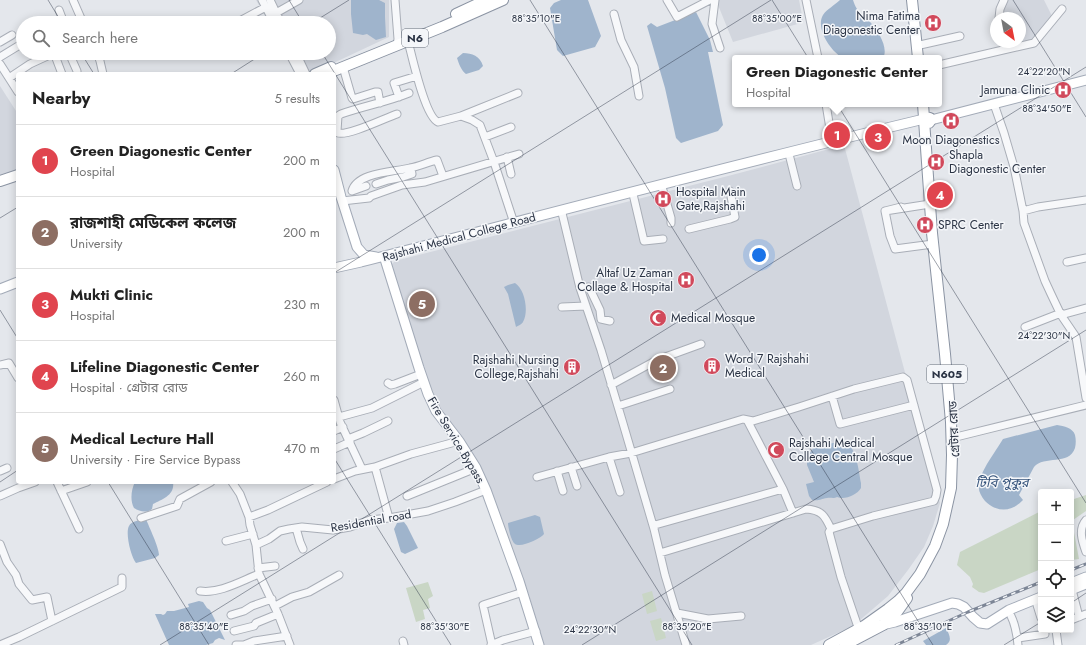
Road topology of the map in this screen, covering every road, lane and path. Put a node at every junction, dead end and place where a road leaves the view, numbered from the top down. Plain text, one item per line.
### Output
1 (73, 0) edge
2 (262, 0) edge
3 (270, 0) edge
4 (299, 0) edge
5 (396, 0) edge
6 (486, 0) edge
7 (503, 0) edge
8 (667, 0) edge
9 (710, 0) edge
10 (714, 0) edge
11 (806, 0) edge
12 (912, 0) edge
13 (916, 0) edge
14 (1004, 0) edge
15 (1061, 5) edge
16 (266, 7) junction
17 (59, 10) dead end
18 (1000, 12) edge
19 (276, 13) junction
20 (614, 14) dead end
21 (61, 16) edge
22 (80, 16) edge
23 (249, 16) edge
24 (270, 16) edge
25 (278, 16) edge
26 (12, 35) dead end
27 (960, 36) dead end
28 (408, 41) junction
29 (0, 42) edge
30 (397, 42) junction
31 (1026, 44) edge
32 (920, 45) junction
33 (16, 47) edge
34 (720, 48) dead end
35 (996, 48) edge
36 (817, 55) edge
37 (918, 55) edge
38 (922, 55) edge
39 (0, 57) edge
40 (39, 60) edge
41 (57, 60) edge
42 (72, 60) edge
43 (100, 60) edge
44 (293, 60) edge
45 (299, 60) edge
46 (0, 64) edge
47 (942, 64) edge
48 (344, 67) junction
49 (18, 72) edge
50 (61, 72) edge
51 (77, 72) edge
52 (103, 72) edge
53 (299, 72) edge
54 (305, 72) edge
55 (320, 72) edge
56 (331, 72) edge
57 (16, 73) edge
58 (417, 76) junction
59 (9, 78) junction
60 (1086, 80) edge
61 (16, 89) edge
62 (409, 93) dead end
63 (518, 93) dead end
64 (639, 96) dead end
65 (399, 97) junction
66 (380, 103) junction
67 (994, 104) junction
68 (826, 107) edge
69 (924, 107) edge
70 (928, 107) edge
71 (397, 114) dead end
72 (461, 116) junction
73 (336, 117) edge
74 (927, 120) junction
75 (511, 127) dead end
76 (336, 134) edge
77 (484, 137) junction
78 (832, 141) junction
79 (519, 154) dead end
80 (789, 154) junction
81 (507, 158) junction
82 (494, 162) junction
83 (411, 168) junction
84 (511, 174) dead end
85 (16, 176) edge
86 (443, 176) junction
87 (336, 178) edge
88 (0, 181) edge
89 (16, 181) edge
90 (376, 184) dead end
91 (0, 186) edge
92 (366, 186) dead end
93 (797, 186) dead end
94 (662, 187) junction
95 (730, 191) dead end
96 (633, 194) junction
97 (1086, 200) edge
98 (342, 201) junction
99 (931, 209) junction
100 (1023, 211) junction
101 (562, 213) junction
102 (514, 223) junction
103 (671, 223) dead end
104 (689, 229) dead end
105 (663, 239) dead end
106 (933, 244) junction
107 (359, 250) junction
108 (381, 258) junction
109 (1086, 258) edge
110 (1067, 262) dead end
111 (348, 265) junction
112 (336, 268) edge
113 (16, 283) edge
114 (580, 288) junction
115 (0, 289) edge
116 (941, 301) junction
117 (586, 306) junction
118 (562, 307) dead end
119 (1086, 308) edge
120 (1061, 314) junction
121 (610, 321) dead end
122 (1025, 327) dead end
123 (701, 344) dead end
124 (1084, 362) edge
125 (0, 364) edge
126 (16, 375) edge
127 (422, 378) junction
128 (388, 382) dead end
129 (611, 385) junction
130 (670, 389) dead end
131 (832, 396) junction
132 (1086, 398) edge
133 (914, 405) junction
134 (1086, 405) edge
135 (618, 406) junction
136 (951, 406) junction
137 (336, 407) edge
138 (339, 417) junction
139 (747, 420) junction
140 (388, 421) dead end
141 (343, 427) junction
142 (336, 430) edge
143 (956, 437) junction
144 (349, 440) junction
145 (459, 441) junction
146 (336, 448) edge
147 (631, 453) junction
148 (609, 457) junction
149 (375, 467) junction
150 (571, 467) junction
151 (476, 468) junction
152 (362, 469) junction
153 (558, 471) junction
154 (537, 476) dead end
155 (336, 478) edge
156 (29, 484) edge
157 (58, 484) edge
158 (81, 484) edge
159 (207, 484) edge
160 (233, 484) edge
161 (324, 484) edge
162 (577, 486) dead end
163 (783, 489) junction
164 (486, 490) junction
165 (61, 491) junction
166 (563, 491) dead end
167 (620, 492) dead end
168 (0, 496) edge
169 (407, 496) dead end
170 (793, 513) junction
171 (249, 517) junction
172 (141, 518) dead end
173 (390, 518) junction
174 (1086, 520) edge
175 (296, 528) junction
176 (78, 529) dead end
177 (654, 529) junction
178 (831, 529) junction
179 (253, 534) junction
180 (226, 541) dead end
181 (0, 544) edge
182 (256, 545) junction
183 (303, 549) dead end
184 (1086, 552) edge
185 (660, 553) junction
186 (275, 566) dead end
187 (259, 571) junction
188 (339, 575) dead end
189 (122, 578) dead end
190 (1085, 580) edge
191 (1074, 586) edge
192 (200, 591) dead end
193 (523, 592) junction
194 (1074, 596) edge
195 (272, 599) junction
196 (1038, 603) edge
197 (1038, 603) edge
198 (275, 606) junction
199 (893, 610) junction
200 (932, 610) junction
201 (677, 613) junction
202 (278, 614) junction
203 (231, 615) dead end
204 (741, 616) dead end
205 (1011, 616) junction
206 (1082, 616) edge
207 (52, 621) junction
208 (880, 621) junction
209 (987, 624) junction
210 (859, 630) junction
211 (234, 631) dead end
212 (536, 631) junction
213 (1046, 633) edge
214 (1056, 633) edge
215 (287, 636) junction
216 (1018, 642) edge
217 (0, 645) edge
218 (236, 645) edge
219 (290, 645) edge
220 (491, 645) edge
221 (539, 645) edge
222 (686, 645) edge
223 (829, 645) edge
224 (845, 645) edge
225 (1058, 645) edge

1 - 22 street
2 - 16 street
3 - 19 street
4 - 19 street
5 - 30 street
6 - 30 highway, N6
7 - 28 highway, N6
8 - 9 street
10 - 34 street
11 - 36 street
12 - 37 highway
13 - 32 highway
14 - 18 street
15 - 31 street
16 - 23 street
16 - 24 street
17 - 21 street
19 - 25 street
20 - 64 street
26 - 29 street
27 - 32 street
28 - 30 highway, N6
28 - 58 street
30 - 48 highway, N6
30 - 55 highway, N6
32 - 38 highway
33 - 39 street
35 - 47 street
40 - 49 street
41 - 50 street
42 - 51 street
43 - 52 street
44 - 53 street
45 - 54 street
46 - 59 street
48 - 56 highway, N6
48 - 66 street
57 - 59 street
58 - 65 street
58 - 72 street
59 - 61 street
60 - 67 main road
62 - 65 street
63 - 72 street
65 - 66 street
66 - 73 street
67 - 74 main road
67 - 100 street
68 - 78 street
69 - 74 highway, গ্রেটার রোড / N605
70 - 74 highway, গ্রেটার রোড / N605
71 - 76 street
72 - 77 street
73 - 76 street
74 - 78 main road, Rajshahi Medical College Road
74 - 80 main road, Rajshahi Medical College Road
74 - 99 highway, গ্রেটার রোড / N605
75 - 77 street
77 - 82 street
78 - 102 main road, Rajshahi Medical College Road
79 - 81 street
80 - 93 street
80 - 94 main road, Rajshahi Medical College Road
81 - 82 street
81 - 84 street
82 - 86 street
82 - 102 street
83 - 86 street
83 - 90 street
83 - 92 street
85 - 88 highway
86 - 98 street
87 - 98 main road
89 - 91 highway
94 - 96 main road, Rajshahi Medical College Road
94 - 103 street
95 - 104 street
96 - 101 main road, Rajshahi Medical College Road
96 - 105 street
97 - 100 street
98 - 107 main road
99 - 106 highway, গ্রেটার রোড / N605
99 - 106 street
99 - 116 highway, গ্রেটার রোড / N605
100 - 120 street
101 - 108 main road, Rajshahi Medical College Road
101 - 114 street
102 - 108 main road, Rajshahi Medical College Road
106 - 116 highway, গ্রেটার রোড / N605
107 - 108 main road
107 - 111 main road
108 - 111 main road
108 - 127 main road, Fire Service Bypass
109 - 110 street
111 - 112 main road
113 - 115 main road
114 - 117 street
114 - 121 street
116 - 136 highway, গ্রেটার রোড / N605
117 - 118 street
117 - 129 street
119 - 120 street
120 - 122 street
120 - 124 street
123 - 129 street
124 - 132 street
125 - 126 street
127 - 128 street
127 - 138 street
127 - 145 main road, Fire Service Bypass
129 - 135 street
130 - 135 street
131 - 133 street
131 - 133 street
131 - 139 street
133 - 178 street
134 - 143 street
135 - 147 street
136 - 143 highway, গ্রেটার রোড / N605
136 - 199 highway, গ্রেটার রোড / N605
137 - 138 street
138 - 141 street
139 - 147 street
139 - 163 street
140 - 144 street
141 - 142 street
141 - 144 street
143 - 199 highway, গ্রেটার রোড / N605
144 - 146 street
144 - 152 street
145 - 149 street
145 - 151 main road, Fire Service Bypass
147 - 148 street
147 - 177 street
148 - 150 street
148 - 167 street
149 - 152 street
149 - 173 street
150 - 153 street
150 - 162 street
151 - 164 main road, Fire Service Bypass
151 - 169 street
152 - 155 street
153 - 154 street
153 - 166 street
156 - 168 street
157 - 165 street
158 - 165 street
159 - 172 street
160 - 171 street
161 - 171 street
163 - 170 street
163 - 177 street
164 - 173 street, Residential road
164 - 193 main road, Fire Service Bypass
165 - 176 street
170 - 178 street
170 - 185 street
171 - 179 street
173 - 175 street, Residential road
174 - 184 street
175 - 182 street, Residential road
175 - 183 street
177 - 185 street
178 - 210 street
179 - 180 street
179 - 182 street
181 - 207 street
182 - 187 street
185 - 201 street
186 - 187 street
187 - 192 street
187 - 195 street
188 - 198 street
189 - 207 street
190 - 191 main road
193 - 212 main road, Fire Service Bypass
193 - 220 street
194 - 206 street
195 - 198 street
195 - 203 street
196 - 205 main road
197 - 209 main road
198 - 202 street
199 - 200 main road
199 - 208 highway, গ্রেটার রোড / N605
200 - 208 main road
200 - 209 main road
201 - 204 street
201 - 222 street
202 - 211 street
202 - 215 street
205 - 209 main road
205 - 216 street
207 - 217 street
208 - 210 highway, N605
208 - 224 highway, গ্রেটার রোড / N605
210 - 223 highway, N605
212 - 220 street
212 - 221 main road, Fire Service Bypass
213 - 216 street
214 - 225 street
215 - 218 street
215 - 219 street

